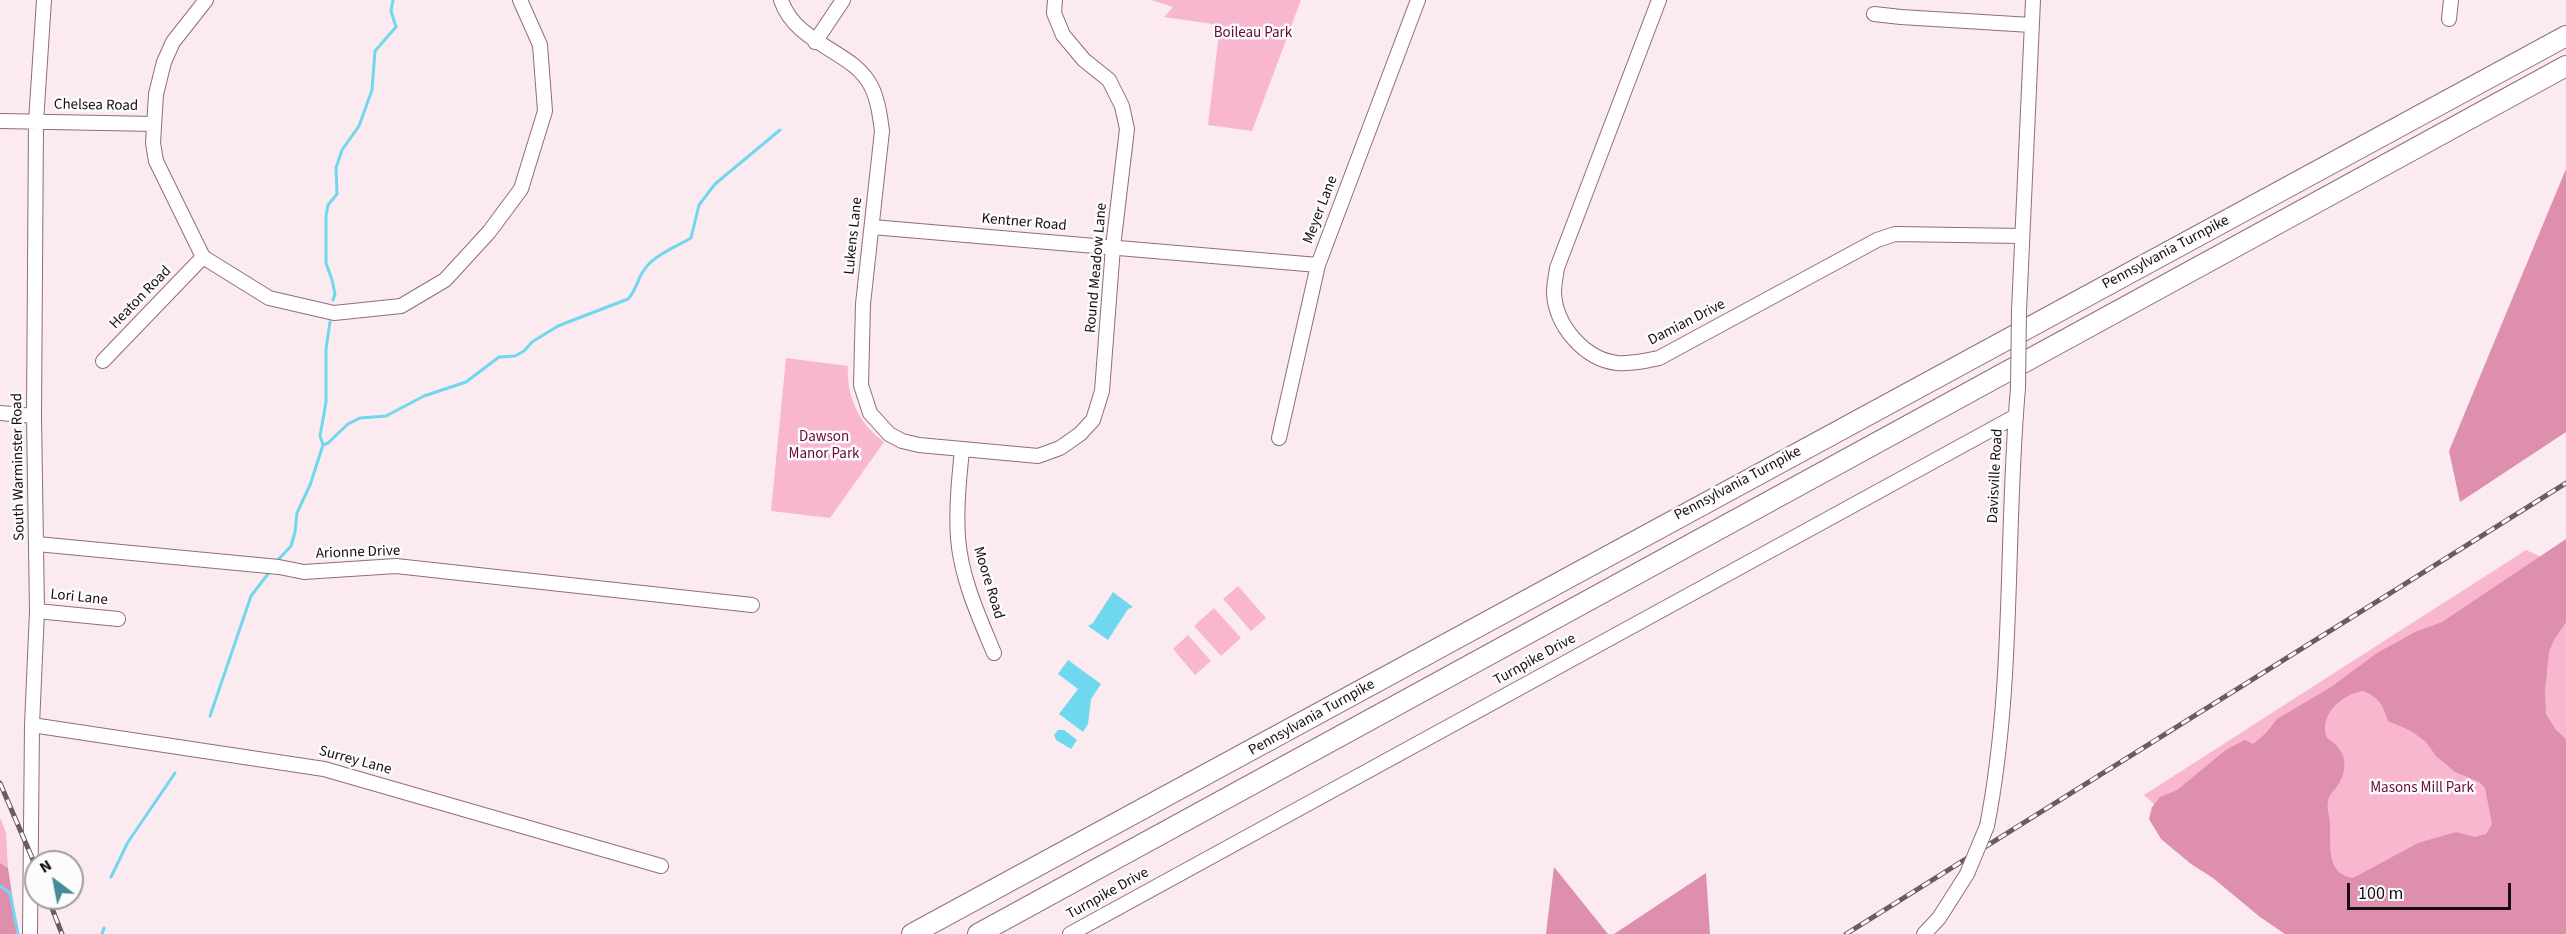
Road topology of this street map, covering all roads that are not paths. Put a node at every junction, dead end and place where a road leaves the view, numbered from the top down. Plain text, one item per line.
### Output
1 (44, 0) edge
2 (206, 0) edge
3 (520, 0) edge
4 (781, 0) edge
5 (843, 0) edge
6 (1055, 0) edge
7 (1418, 0) edge
8 (1659, 0) edge
9 (2033, 0) edge
10 (2451, 0) edge
11 (1874, 14) dead end
12 (2449, 19) dead end
13 (2031, 25) junction
14 (2566, 36) edge
15 (815, 42) junction
16 (2566, 66) edge
17 (0, 122) edge
18 (36, 122) junction
19 (154, 124) junction
20 (872, 227) junction
21 (2021, 236) junction
22 (1113, 248) junction
23 (203, 257) junction
24 (1318, 265) junction
25 (103, 361) dead end
26 (0, 413) edge
27 (2016, 416) junction
28 (34, 417) junction
29 (1279, 438) dead end
30 (962, 450) junction
31 (37, 544) junction
32 (752, 605) dead end
33 (37, 611) junction
34 (118, 619) dead end
35 (994, 653) dead end
36 (32, 725) junction
37 (661, 866) dead end
38 (30, 934) edge
39 (912, 934) edge
40 (978, 934) edge
41 (1070, 934) edge
42 (1924, 934) edge

1 - 18 street, South Warminster Road
2 - 19 street
3 - 23 street
4 - 15 street, Lukens Lane
5 - 15 street
6 - 22 street, Round Meadow Lane
7 - 24 street, Meyer Lane
8 - 21 street, Damian Drive
9 - 13 street, Davisville Road
10 - 12 street
11 - 13 street
13 - 21 street, Davisville Road
14 - 39 highway, Pennsylvania Turnpike
15 - 20 street, Lukens Lane
16 - 40 highway, Pennsylvania Turnpike
17 - 18 street, Chelsea Road
18 - 19 street, Chelsea Road
18 - 28 street, South Warminster Road
19 - 23 street
20 - 22 street, Kentner Road
20 - 30 street, Lukens Lane
21 - 27 street, Davisville Road, bridge
22 - 24 street, Kentner Road
22 - 30 street, Round Meadow Lane
23 - 25 street, Heaton Road
24 - 29 street, Meyer Lane
26 - 28 street
27 - 41 street, Turnpike Drive
27 - 42 street, Davisville Road, bridge
28 - 31 street, South Warminster Road
30 - 35 street, Moore Road
31 - 32 street, Arionne Drive
31 - 33 street, South Warminster Road
33 - 34 street, Lori Lane
33 - 36 street, South Warminster Road
36 - 37 street, Surrey Lane
36 - 38 street, South Warminster Road

